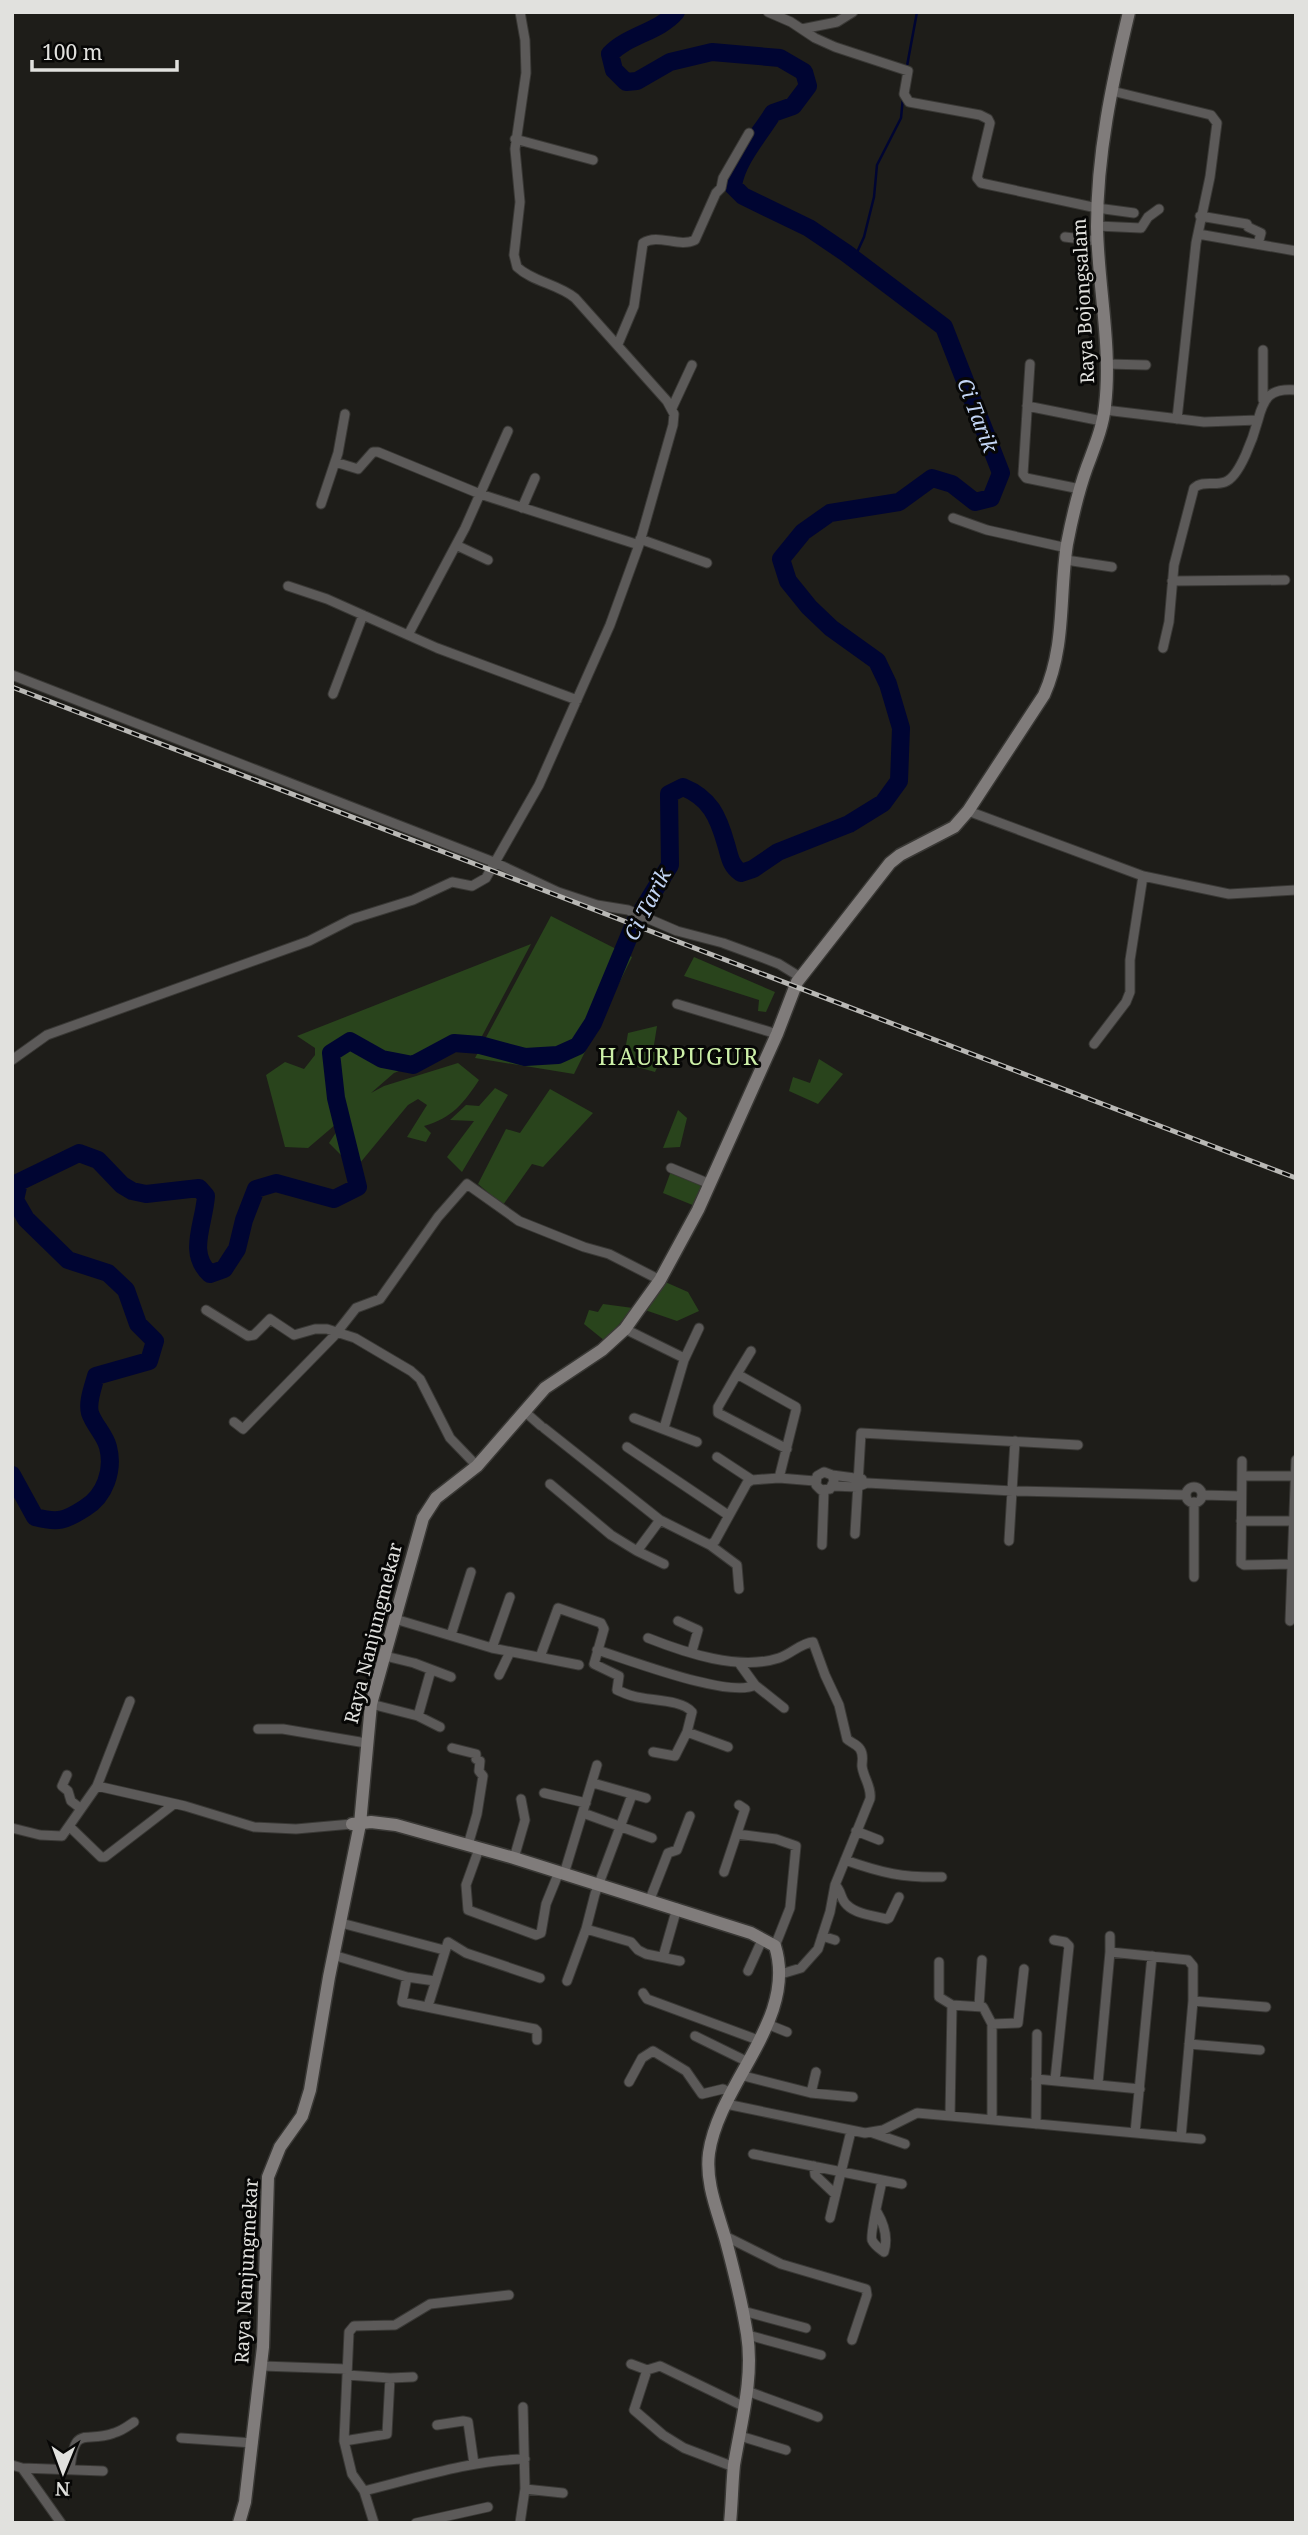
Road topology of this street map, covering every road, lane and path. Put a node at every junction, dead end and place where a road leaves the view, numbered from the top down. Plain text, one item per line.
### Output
1 (520, 12) edge
2 (768, 12) edge
3 (853, 12) edge
4 (1129, 12) edge
5 (802, 29) junction
6 (1112, 91) junction
7 (749, 133) dead end
8 (515, 139) junction
9 (593, 160) dead end
10 (1097, 208) junction
11 (1159, 209) dead end
12 (1134, 213) dead end
13 (1200, 216) junction
14 (1097, 226) junction
15 (1198, 234) junction
16 (1065, 237) dead end
17 (1098, 241) junction
18 (1258, 244) junction
19 (1296, 251) edge
20 (618, 344) junction
21 (1263, 350) dead end
22 (1030, 364) dead end
23 (1107, 364) junction
24 (692, 365) dead end
25 (1146, 365) dead end
26 (1296, 390) edge
27 (1264, 400) junction
28 (1027, 406) junction
29 (672, 408) junction
30 (345, 414) dead end
31 (1103, 416) junction
32 (1177, 419) junction
33 (1258, 420) junction
34 (508, 431) dead end
35 (335, 461) junction
36 (535, 478) dead end
37 (1080, 489) junction
38 (480, 494) junction
39 (321, 503) dead end
40 (522, 509) junction
41 (953, 518) dead end
42 (640, 542) junction
43 (456, 545) junction
44 (1066, 554) junction
45 (488, 560) dead end
46 (706, 563) dead end
47 (1112, 567) dead end
48 (1285, 580) dead end
49 (1172, 581) junction
50 (288, 586) dead end
51 (363, 615) junction
52 (408, 635) junction
53 (1163, 648) dead end
54 (12, 675) edge
55 (333, 694) dead end
56 (577, 700) junction
57 (968, 811) junction
58 (496, 863) junction
59 (1143, 876) junction
60 (1296, 890) edge
61 (800, 977) junction
62 (677, 1004) dead end
63 (777, 1034) junction
64 (1094, 1044) dead end
65 (13, 1057) edge
66 (671, 1168) dead end
67 (710, 1184) junction
68 (660, 1280) junction
69 (206, 1310) dead end
70 (699, 1328) dead end
71 (625, 1329) junction
72 (337, 1332) junction
73 (751, 1351) dead end
74 (684, 1360) junction
75 (737, 1374) junction
76 (524, 1411) junction
77 (634, 1418) dead end
78 (234, 1422) dead end
79 (664, 1428) junction
80 (1015, 1441) junction
81 (697, 1442) dead end
82 (1078, 1445) dead end
83 (627, 1447) dead end
84 (787, 1449) junction
85 (716, 1457) dead end
86 (1296, 1460) edge
87 (1242, 1461) dead end
88 (477, 1466) junction
89 (1242, 1476) junction
90 (1294, 1476) edge
91 (779, 1478) junction
92 (752, 1480) junction
93 (815, 1480) junction
94 (857, 1482) junction
95 (830, 1484) junction
96 (550, 1485) dead end
97 (1013, 1491) junction
98 (1202, 1494) junction
99 (1186, 1495) junction
100 (1241, 1496) junction
101 (436, 1498) joint
102 (1194, 1503) junction
103 (1294, 1504) edge
104 (728, 1516) junction
105 (660, 1520) junction
106 (1241, 1521) junction
107 (1293, 1521) junction
108 (855, 1534) dead end
109 (1009, 1541) dead end
110 (710, 1545) junction
111 (822, 1545) dead end
112 (1294, 1548) edge
113 (637, 1551) junction
114 (664, 1563) dead end
115 (1291, 1564) junction
116 (471, 1572) dead end
117 (1194, 1577) dead end
118 (739, 1589) dead end
119 (1293, 1591) edge
120 (510, 1597) dead end
121 (395, 1619) junction
122 (678, 1621) dead end
123 (1290, 1621) dead end
124 (451, 1634) junction
125 (648, 1637) dead end
126 (492, 1648) junction
127 (597, 1650) junction
128 (510, 1651) junction
129 (692, 1651) junction
130 (612, 1655) junction
131 (385, 1657) junction
132 (540, 1657) junction
133 (740, 1663) junction
134 (579, 1665) dead end
135 (431, 1670) junction
136 (606, 1670) junction
137 (499, 1675) dead end
138 (451, 1677) dead end
139 (755, 1685) junction
140 (130, 1702) dead end
141 (371, 1704) junction
142 (784, 1708) dead end
143 (418, 1716) junction
144 (439, 1727) dead end
145 (257, 1729) dead end
146 (687, 1731) junction
147 (366, 1743) junction
148 (728, 1746) dead end
149 (452, 1748) dead end
150 (653, 1752) dead end
151 (597, 1765) dead end
152 (67, 1775) dead end
153 (593, 1783) junction
154 (97, 1787) junction
155 (544, 1793) dead end
156 (632, 1795) junction
157 (646, 1798) dead end
158 (521, 1799) dead end
159 (586, 1803) junction
160 (174, 1804) junction
161 (739, 1805) dead end
162 (80, 1808) junction
163 (583, 1813) junction
164 (690, 1816) dead end
165 (356, 1824) junction
166 (619, 1825) junction
167 (70, 1827) junction
168 (12, 1828) edge
169 (856, 1831) junction
170 (737, 1834) junction
171 (652, 1838) dead end
172 (879, 1840) dead end
173 (474, 1847) junction
174 (514, 1858) junction
175 (845, 1860) junction
176 (724, 1872) dead end
177 (561, 1873) junction
178 (942, 1877) dead end
179 (599, 1884) junction
180 (835, 1885) junction
181 (899, 1897) dead end
182 (650, 1899) junction
183 (677, 1908) junction
184 (341, 1923) junction
185 (586, 1929) junction
186 (822, 1936) junction
187 (1110, 1936) dead end
188 (762, 1940) junction
189 (835, 1940) dead end
190 (1054, 1940) dead end
191 (775, 1946) junction
192 (444, 1950) junction
193 (1111, 1952) junction
194 (333, 1955) junction
195 (663, 1956) junction
196 (1152, 1956) junction
197 (982, 1960) dead end
198 (680, 1961) dead end
199 (939, 1962) dead end
200 (1024, 1969) dead end
201 (748, 1971) dead end
202 (781, 1974) junction
203 (407, 1977) junction
204 (540, 1978) dead end
205 (435, 1981) junction
206 (567, 1981) dead end
207 (643, 1993) dead end
208 (1193, 2001) junction
209 (952, 2005) junction
210 (428, 2006) junction
211 (979, 2006) junction
212 (1266, 2007) dead end
213 (767, 2024) junction
214 (992, 2024) junction
215 (787, 2032) dead end
216 (1037, 2034) dead end
217 (695, 2036) dead end
218 (537, 2040) dead end
219 (758, 2040) junction
220 (1189, 2044) junction
221 (1260, 2050) dead end
222 (748, 2062) junction
223 (816, 2072) dead end
224 (740, 2075) junction
225 (1036, 2079) junction
226 (1055, 2080) junction
227 (629, 2082) dead end
228 (1098, 2083) junction
229 (1140, 2089) junction
230 (811, 2093) junction
231 (853, 2097) dead end
232 (728, 2098) junction
233 (950, 2116) junction
234 (992, 2119) junction
235 (1036, 2124) junction
236 (850, 2131) junction
237 (873, 2133) junction
238 (1135, 2133) junction
239 (1181, 2137) junction
240 (1201, 2139) dead end
241 (905, 2144) dead end
242 (753, 2154) dead end
243 (814, 2166) junction
244 (842, 2172) junction
245 (882, 2181) junction
246 (902, 2184) dead end
247 (835, 2194) junction
248 (877, 2212) dead end
249 (830, 2217) dead end
250 (724, 2236) junction
251 (509, 2295) dead end
252 (743, 2311) junction
253 (806, 2328) dead end
254 (748, 2335) junction
255 (852, 2340) dead end
256 (821, 2355) dead end
257 (631, 2364) dead end
258 (262, 2366) junction
259 (647, 2371) junction
260 (347, 2372) junction
261 (413, 2377) dead end
262 (390, 2378) junction
263 (747, 2391) junction
264 (743, 2406) junction
265 (523, 2407) dead end
266 (818, 2417) dead end
267 (134, 2422) dead end
268 (437, 2425) dead end
269 (740, 2436) junction
270 (181, 2438) dead end
271 (344, 2441) junction
272 (253, 2443) junction
273 (786, 2450) dead end
274 (525, 2459) junction
275 (474, 2464) junction
276 (12, 2465) edge
277 (734, 2467) junction
278 (22, 2468) junction
279 (69, 2469) junction
280 (103, 2471) dead end
281 (525, 2489) junction
282 (364, 2491) junction
283 (563, 2493) dead end
284 (488, 2507) dead end
285 (61, 2523) edge
286 (239, 2523) edge
287 (374, 2523) edge
288 (416, 2523) edge
289 (520, 2523) edge
290 (730, 2523) edge

1 - 8 street
2 - 5 street
3 - 5 street
4 - 6 main road, Raya Bojongsalam
5 - 10 street
6 - 10 main road, Raya Bojongsalam
6 - 13 street
7 - 20 street
8 - 9 street
8 - 20 street
10 - 12 street
10 - 14 main road, Raya Bojongsalam
11 - 14 street
13 - 15 street
13 - 18 street
14 - 17 main road, Raya Bojongsalam
15 - 18 street
15 - 32 street
16 - 17 street
17 - 23 main road, Raya Bojongsalam
18 - 19 street
20 - 29 street
21 - 27 street
22 - 28 street
23 - 25 street
23 - 31 main road, Raya Bojongsalam
24 - 29 street
26 - 27 street
27 - 33 street
28 - 31 street
28 - 37 street
29 - 42 street
30 - 35 street
31 - 32 street
31 - 37 main road, Raya Bojongsalam
32 - 33 street
33 - 49 street
34 - 38 street
35 - 38 street
35 - 39 street
36 - 40 street
37 - 44 main road, Raya Bojongsalam
38 - 40 street
38 - 43 street
40 - 42 street
41 - 44 street
42 - 46 street
42 - 56 street
43 - 45 street
43 - 52 street
44 - 47 street
44 - 57 main road, Raya Bojongsalam
48 - 49 street
49 - 53 street
50 - 51 street
51 - 52 street
51 - 55 street
52 - 56 street
54 - 58 street
56 - 58 street
57 - 59 street
57 - 61 main road, Raya Bojongsalam
58 - 61 street
58 - 65 street
59 - 60 street
59 - 64 street
61 - 63 main road, Raya Bojongsalam
62 - 63 street
63 - 67 main road, Raya Bojongsalam
66 - 67 street
67 - 68 main road, Raya Bojongsalam
68 - 71 main road, Raya Bojongsalam
68 - 72 street
69 - 72 street
70 - 74 street
71 - 74 street
71 - 76 main road, Raya Bojongsalam
72 - 78 street
72 - 88 street
73 - 75 street
74 - 79 street
75 - 84 street
75 - 84 street
76 - 88 main road, Raya Bojongsalam
76 - 105 street
77 - 79 street
79 - 81 street
80 - 82 street
80 - 94 street
80 - 97 street
83 - 104 street
84 - 91 street
85 - 92 street
86 - 90 street
87 - 89 street
88 - 101 main road, Raya Bojongsalam
89 - 90 street
89 - 100 street
90 - 103 street
91 - 92 street
91 - 93 street
92 - 104 street
93 - 95 street
93 - 95 street
94 - 95 street
94 - 97 street
94 - 108 street
95 - 111 street
96 - 113 street
97 - 99 street
97 - 109 street
98 - 99 street
98 - 100 street
98 - 102 street
99 - 102 street
100 - 106 street
101 - 121 main road, Raya Nanjungmekar
102 - 117 street
103 - 107 street
104 - 110 street
105 - 110 street
105 - 113 street
106 - 107 street
106 - 115 street
107 - 112 street
110 - 118 street
112 - 115 street
113 - 114 street
115 - 119 street
116 - 124 street
119 - 123 street
120 - 126 street
121 - 124 street
121 - 131 main road, Raya Nanjungmekar
122 - 129 street
124 - 126 street
125 - 129 street
126 - 128 street
127 - 130 street
127 - 132 street
127 - 136 street
128 - 132 street
128 - 137 street
129 - 133 street
130 - 136 street
130 - 139 street
131 - 135 street
131 - 141 main road, Raya Nanjungmekar
132 - 134 street
133 - 139 street
133 - 169 street
135 - 138 street
135 - 143 street
136 - 146 street
139 - 142 street
140 - 154 street
141 - 143 street
141 - 147 main road, Raya Nanjungmekar
143 - 144 street
145 - 147 street
146 - 148 street
146 - 150 street
147 - 165 main road, Raya Nanjungmekar
149 - 173 street
151 - 153 street
152 - 162 street
153 - 156 street
153 - 159 street
154 - 160 street
154 - 162 street
155 - 159 street
156 - 157 street
156 - 166 street
158 - 174 street
159 - 163 street
160 - 165 street
160 - 167 street
161 - 170 street
162 - 167 street
163 - 166 street
163 - 177 street
164 - 182 street
165 - 173 main road
165 - 184 main road, Raya Nanjungmekar
166 - 171 street
166 - 179 street
167 - 168 street
169 - 172 street
169 - 175 street
170 - 176 street
170 - 191 street
173 - 174 main road
173 - 177 street
174 - 177 main road
175 - 178 street
175 - 180 street
177 - 179 main road
179 - 182 main road
179 - 185 street
180 - 181 street
180 - 186 street
182 - 183 main road
183 - 188 main road
183 - 195 street
184 - 192 street
184 - 194 main road, Raya Nanjungmekar
185 - 195 street
185 - 206 street
186 - 189 street
186 - 202 street
187 - 193 street
188 - 191 main road
188 - 201 street
190 - 226 street
191 - 202 main road
192 - 204 street
192 - 205 street
193 - 196 street
193 - 228 street
194 - 203 street
194 - 258 main road, Raya Nanjungmekar
195 - 198 street
196 - 208 street
196 - 229 street
197 - 211 street
199 - 209 street
200 - 214 street
202 - 213 main road
203 - 205 street
203 - 210 street
205 - 210 street
207 - 219 street
208 - 212 street
208 - 220 street
209 - 211 street
209 - 233 street
210 - 218 street
211 - 214 street
213 - 215 street
213 - 219 main road
214 - 234 street
216 - 225 street
217 - 222 street
219 - 222 main road
220 - 221 street
220 - 239 street
222 - 224 main road
223 - 230 street
224 - 230 street
224 - 232 main road
225 - 226 street
225 - 235 street
226 - 228 street
227 - 232 street
228 - 229 street
229 - 238 street
230 - 231 street
232 - 236 street
232 - 250 main road
233 - 234 street
233 - 237 street
234 - 235 street
235 - 238 street
236 - 237 street
236 - 244 street
237 - 241 street
238 - 239 street
239 - 240 street
242 - 243 street
243 - 244 street
243 - 247 street
244 - 245 street
244 - 247 street
245 - 246 street
245 - 248 street
247 - 249 street
250 - 252 main road
250 - 255 street
251 - 260 street
252 - 253 street
252 - 254 main road
254 - 256 street
254 - 263 main road
257 - 259 street
258 - 260 street
258 - 272 main road, Raya Nanjungmekar
259 - 264 street
259 - 277 street
260 - 262 street
260 - 271 street
261 - 262 street
262 - 271 street
263 - 264 main road
263 - 266 street
264 - 269 main road
265 - 274 street
267 - 279 street
268 - 275 street
269 - 273 street
269 - 277 main road
270 - 272 street
271 - 282 street
272 - 286 main road, Raya Nanjungmekar
274 - 275 street
274 - 281 street
275 - 282 street
276 - 278 street
277 - 290 main road
278 - 279 street
278 - 285 street
279 - 280 street
281 - 283 street
281 - 289 street
282 - 287 street
284 - 288 street

